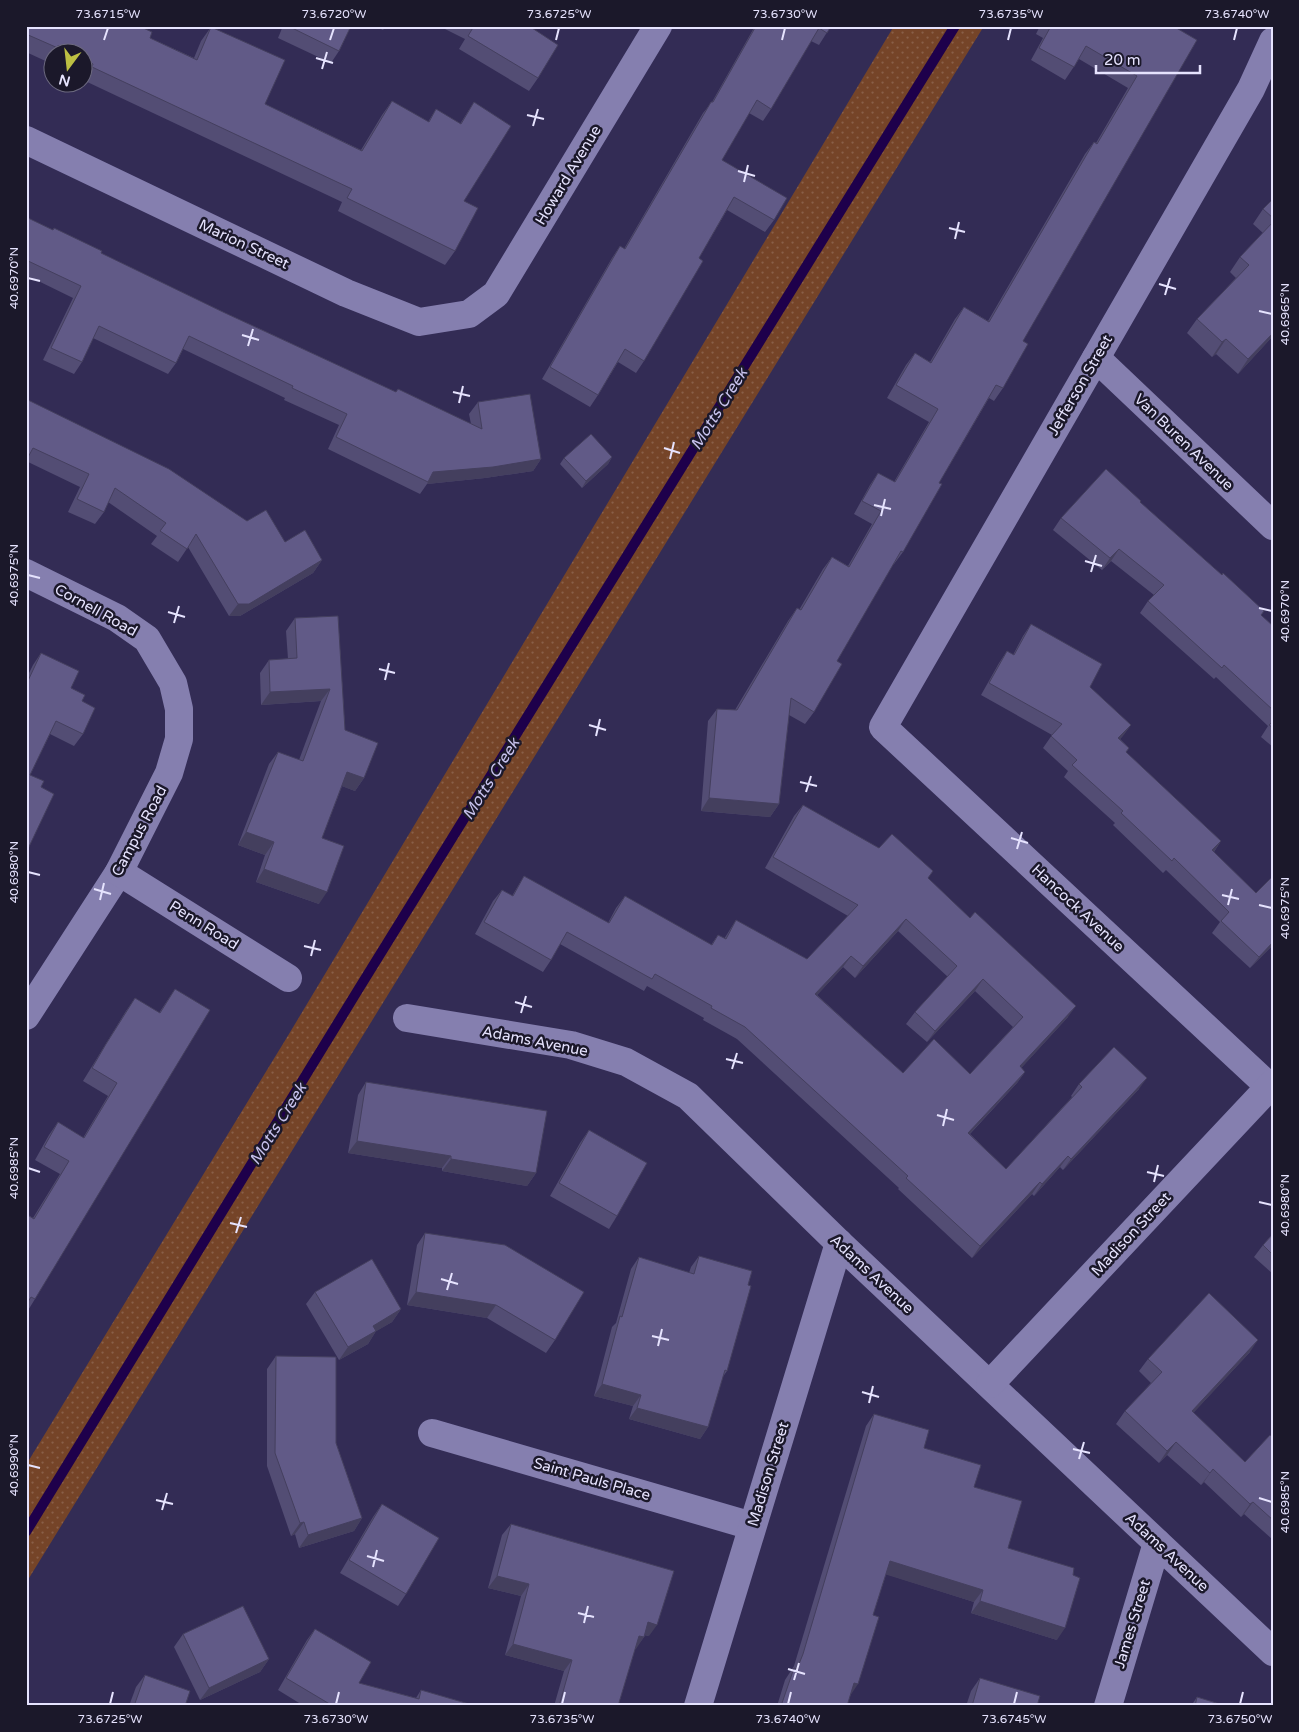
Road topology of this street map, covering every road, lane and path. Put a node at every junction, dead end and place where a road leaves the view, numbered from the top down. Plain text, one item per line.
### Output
1 (656, 27) edge
2 (1273, 41) edge
3 (26, 140) edge
4 (469, 314) joint
5 (1096, 358) junction
6 (1273, 526) edge
7 (26, 574) edge
8 (173, 683) joint
9 (883, 727) joint
10 (119, 872) junction
11 (288, 978) dead end
12 (27, 1014) edge
13 (407, 1018) dead end
14 (1272, 1087) edge
15 (839, 1243) junction
16 (990, 1384) junction
17 (432, 1433) dead end
18 (752, 1526) junction
19 (1157, 1543) junction
20 (1273, 1652) edge
21 (698, 1706) edge
22 (1108, 1706) edge

1 - 4 street, Howard Avenue
2 - 5 street, Jefferson Street
3 - 4 street, Marion Street
5 - 6 street, Van Buren Avenue
5 - 9 street, Jefferson Street
7 - 8 street, Cornell Road
8 - 10 street, Campus Road
9 - 14 street, Hancock Avenue
10 - 11 street, Penn Road
10 - 12 street, Campus Road
13 - 15 street, Adams Avenue
14 - 16 street, Madison Street
15 - 16 street, Adams Avenue
15 - 18 street, Madison Street
16 - 19 street, Adams Avenue
17 - 18 street, Saint Pauls Place
18 - 21 street, Madison Street
19 - 20 street, Adams Avenue
19 - 22 street, James Street

